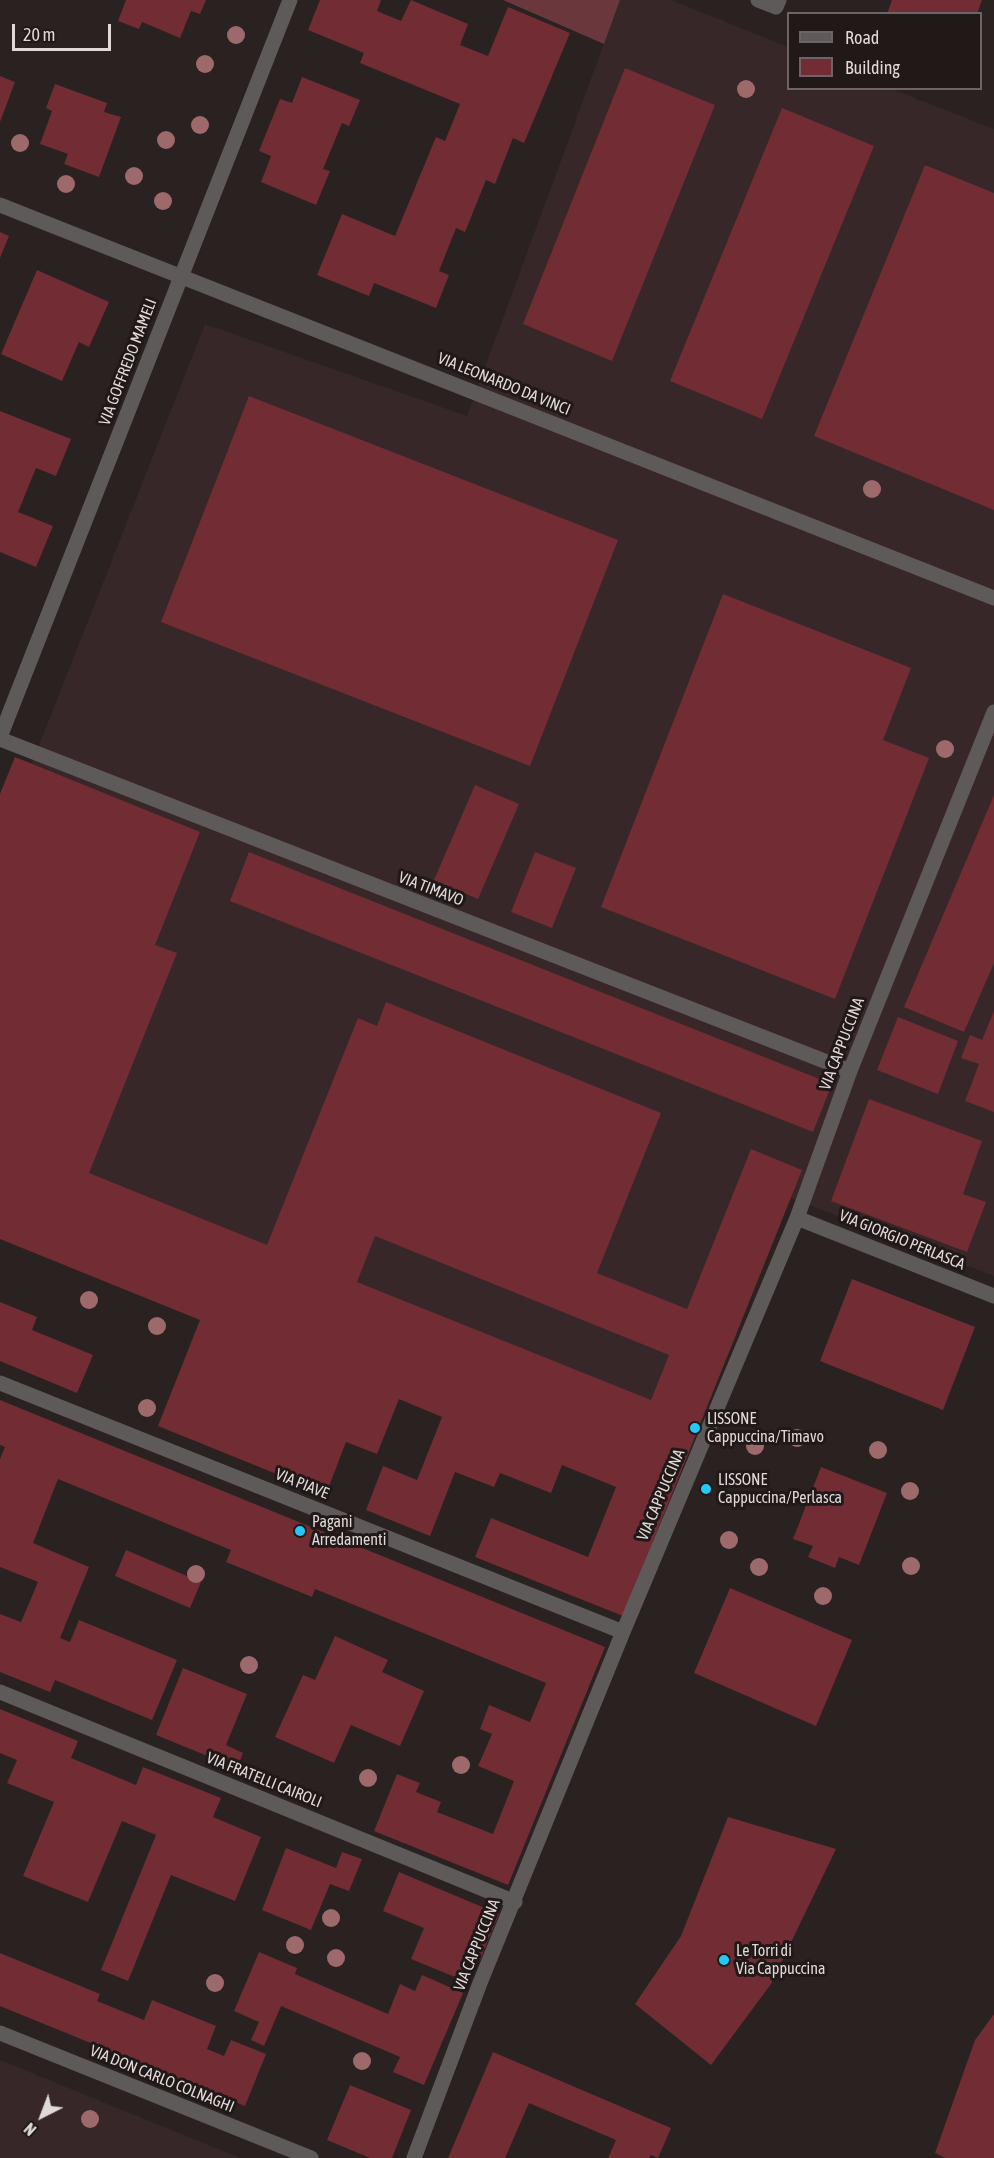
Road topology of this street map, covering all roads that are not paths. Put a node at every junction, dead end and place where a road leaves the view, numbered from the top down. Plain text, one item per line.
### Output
1 (290, 0) edge
2 (758, 0) edge
3 (779, 0) edge
4 (0, 205) edge
5 (181, 276) junction
6 (994, 598) edge
7 (994, 712) edge
8 (0, 738) edge
9 (850, 1071) junction
10 (797, 1218) junction
11 (994, 1296) edge
12 (0, 1383) edge
13 (623, 1632) junction
14 (0, 1692) edge
15 (514, 1902) junction
16 (0, 2033) edge
17 (311, 2158) edge
18 (414, 2158) edge

1 - 5 street, VIA GOFFREDO MAMELI
2 - 3 street
4 - 5 street, VIA LEONARDO DA VINCI
5 - 6 street, VIA LEONARDO DA VINCI
5 - 8 street, VIA GOFFREDO MAMELI
7 - 9 street, VIA CAPPUCCINA
8 - 9 street, VIA TIMAVO
9 - 10 street, VIA CAPPUCCINA
10 - 11 street, VIA GIORGIO PERLASCA
10 - 13 street, VIA CAPPUCCINA
12 - 13 street, VIA PIAVE
13 - 15 street, VIA CAPPUCCINA
14 - 15 street, VIA FRATELLI CAIROLI
15 - 18 street, VIA CAPPUCCINA
16 - 17 street, VIA DON CARLO COLNAGHI

